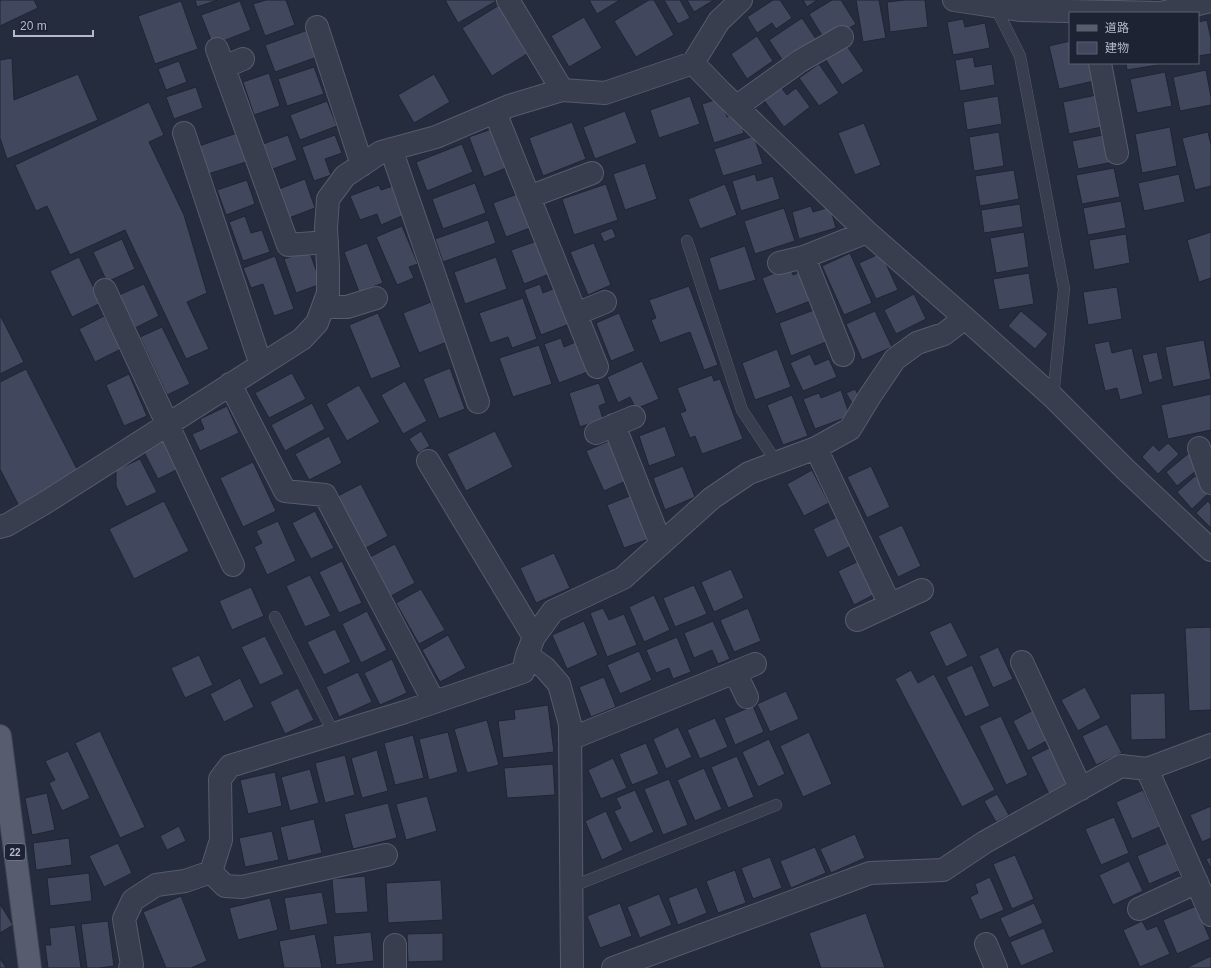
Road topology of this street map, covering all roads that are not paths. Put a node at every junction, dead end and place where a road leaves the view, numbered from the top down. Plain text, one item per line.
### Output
1 (508, 0) edge
2 (741, 0) edge
3 (954, 0) edge
4 (1211, 1) edge
5 (995, 6) junction
6 (1069, 12) edge
7 (1165, 12) edge
8 (317, 27) dead end
9 (842, 38) dead end
10 (228, 58) dead end
11 (693, 63) junction
12 (1100, 64) edge
13 (562, 90) junction
14 (736, 107) junction
15 (495, 112) junction
16 (184, 133) dead end
17 (392, 150) junction
18 (1117, 154) dead end
19 (362, 165) junction
20 (592, 174) dead end
21 (529, 197) junction
22 (867, 232) junction
23 (687, 241) dead end
24 (327, 242) junction
25 (804, 256) junction
26 (779, 263) dead end
27 (105, 290) dead end
28 (376, 298) dead end
29 (605, 302) dead end
30 (323, 307) junction
31 (576, 314) junction
32 (965, 318) junction
33 (843, 355) dead end
34 (261, 365) junction
35 (597, 367) dead end
36 (230, 384) junction
37 (1052, 397) junction
38 (478, 402) dead end
39 (634, 417) dead end
40 (167, 424) junction
41 (816, 448) junction
42 (1199, 448) dead end
43 (428, 461) dead end
44 (777, 463) junction
45 (1211, 483) edge
46 (0, 527) edge
47 (661, 544) junction
48 (1211, 550) edge
49 (233, 565) dead end
50 (922, 590) dead end
51 (890, 605) junction
52 (275, 617) dead end
53 (857, 620) dead end
54 (530, 646) junction
55 (1022, 662) dead end
56 (747, 697) dead end
57 (434, 702) junction
58 (334, 734) junction
59 (0, 736) edge
60 (570, 739) junction
61 (1211, 745) edge
62 (1147, 769) junction
63 (1081, 789) junction
64 (776, 805) dead end
65 (386, 855) dead end
66 (211, 872) junction
67 (1197, 882) junction
68 (571, 887) junction
69 (1140, 909) dead end
70 (1211, 915) edge
71 (986, 944) dead end
72 (395, 945) dead end
73 (136, 967) edge
74 (30, 968) edge
75 (395, 968) edge
76 (572, 968) edge
77 (614, 968) edge
78 (996, 968) edge

1 - 13 street
2 - 11 street
3 - 5 street
4 - 7 street
5 - 6 street
5 - 37 lane
8 - 19 street
9 - 14 street
10 - 24 street
11 - 13 street
11 - 14 street
12 - 18 street
13 - 15 street
14 - 22 street
15 - 17 street
15 - 21 street
16 - 34 street
17 - 19 street
17 - 38 street
19 - 24 street
20 - 21 street
21 - 31 street
22 - 25 street
22 - 32 street
23 - 44 lane
24 - 30 street
25 - 26 street
25 - 33 street
27 - 40 street
28 - 30 street
29 - 31 street
30 - 34 street
31 - 35 street
32 - 37 street
32 - 41 street
34 - 36 street
36 - 40 street
36 - 57 street
37 - 48 street
39 - 47 street
40 - 46 street
40 - 49 street
41 - 44 street
41 - 51 street
42 - 45 street
43 - 54 street
44 - 47 street
47 - 54 street
50 - 51 street
51 - 53 street
52 - 58 lane
54 - 57 street
54 - 60 street
55 - 63 street
56 - 60 street
57 - 58 street
58 - 66 street
59 - 74 main road, 22
60 - 68 street
61 - 62 street
62 - 63 street
62 - 67 street
63 - 77 street
64 - 68 lane
65 - 66 street
66 - 73 street
67 - 69 street
67 - 70 street
68 - 76 street
71 - 78 street
72 - 75 street

